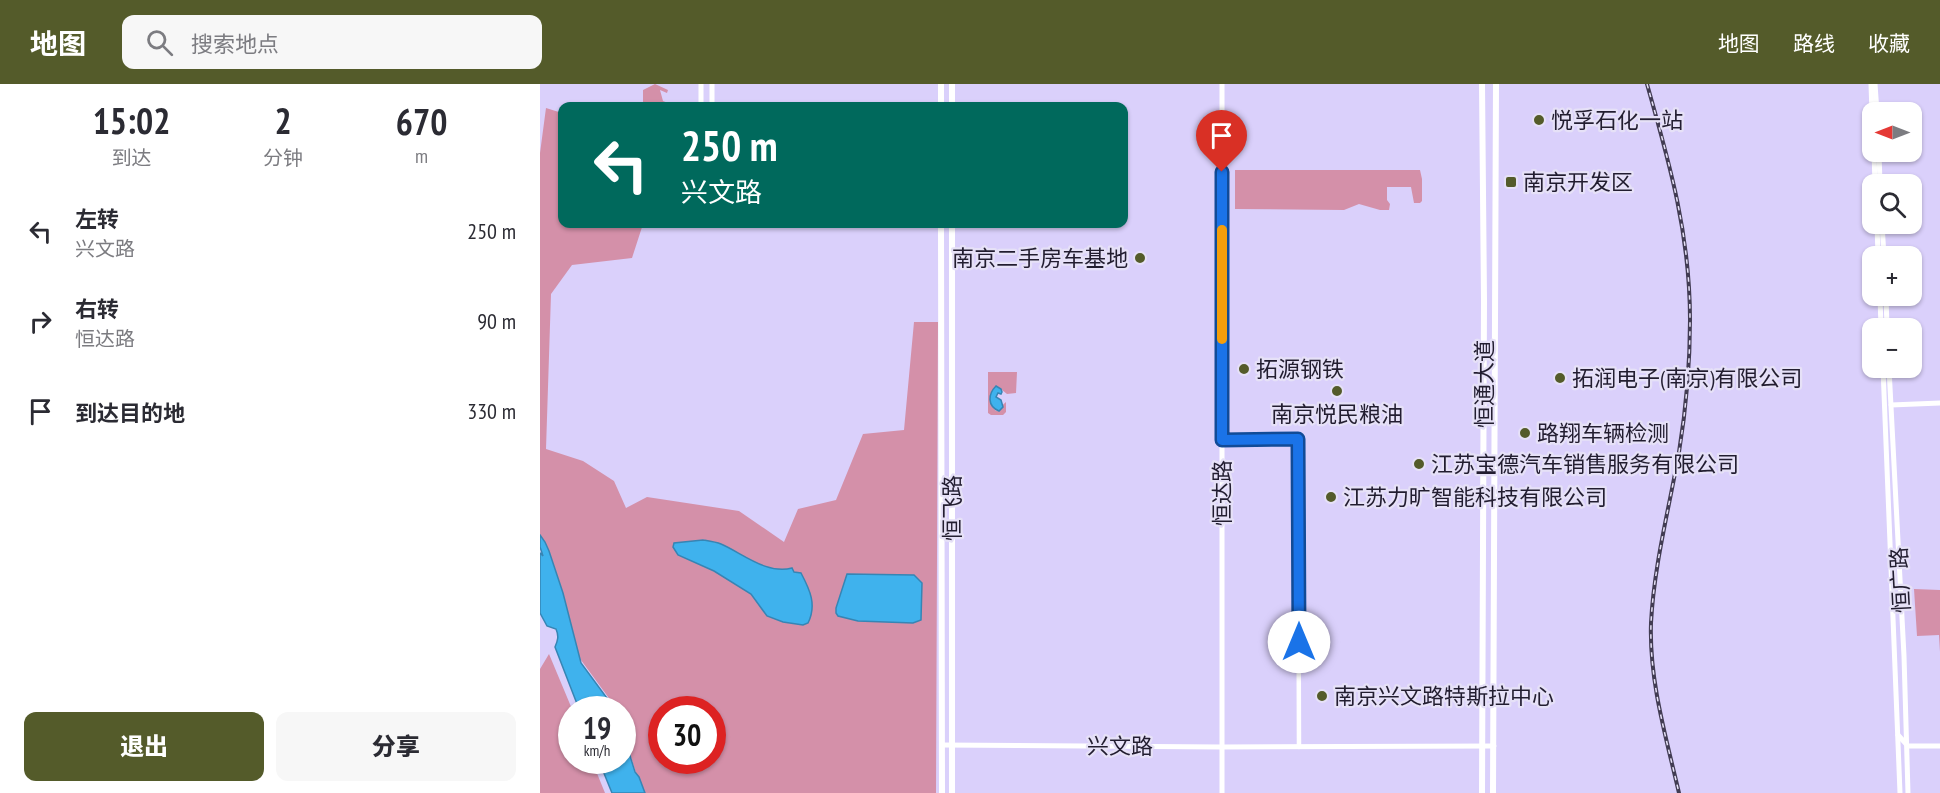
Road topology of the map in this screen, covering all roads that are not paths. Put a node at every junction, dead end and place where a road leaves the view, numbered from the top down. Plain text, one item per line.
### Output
1 (701, 84) edge
2 (712, 84) edge
3 (941, 84) edge
4 (952, 84) edge
5 (1222, 84) edge
6 (1482, 84) edge
7 (1496, 84) edge
8 (1873, 84) edge
9 (701, 102) edge
10 (712, 102) edge
11 (941, 102) edge
12 (952, 102) edge
13 (1872, 102) edge
14 (1876, 102) edge
15 (941, 228) edge
16 (952, 228) edge
17 (1883, 378) edge
18 (1890, 378) edge
19 (1940, 403) edge
20 (1891, 405) junction
21 (1222, 440) junction
22 (1898, 735) junction
23 (942, 745) junction
24 (952, 745) junction
25 (1482, 746) junction
26 (1494, 746) junction
27 (1908, 746) junction
28 (1940, 746) edge
29 (1222, 747) junction
30 (1299, 747) junction
31 (942, 793) edge
32 (952, 793) edge
33 (1222, 793) edge
34 (1482, 793) edge
35 (1493, 793) edge
36 (1900, 793) edge
37 (1908, 793) edge

1 - 9 street
2 - 10 street
3 - 11 main road
4 - 12 main road
5 - 21 street, 恒达路
6 - 25 main road, 恒通大道
7 - 26 main road, 恒通大道
8 - 13 street
8 - 14 street
15 - 23 main road, 恒飞路
16 - 24 main road, 恒飞路
17 - 22 street, 恒广路
18 - 20 street, 恒广路
19 - 20 street
20 - 27 street, 恒广路
21 - 29 street, 恒达路
21 - 30 street
22 - 27 street
22 - 36 street, 恒广路
23 - 24 street, 兴文路
23 - 31 main road, 恒飞路
24 - 29 street, 兴文路
24 - 32 main road, 恒飞路
25 - 26 street, 兴文路
25 - 30 street, 兴文路
25 - 34 main road, 恒通大道
26 - 35 main road, 恒通大道
27 - 28 street
27 - 37 street, 恒广路
29 - 30 street, 兴文路
29 - 33 street, 恒达路

